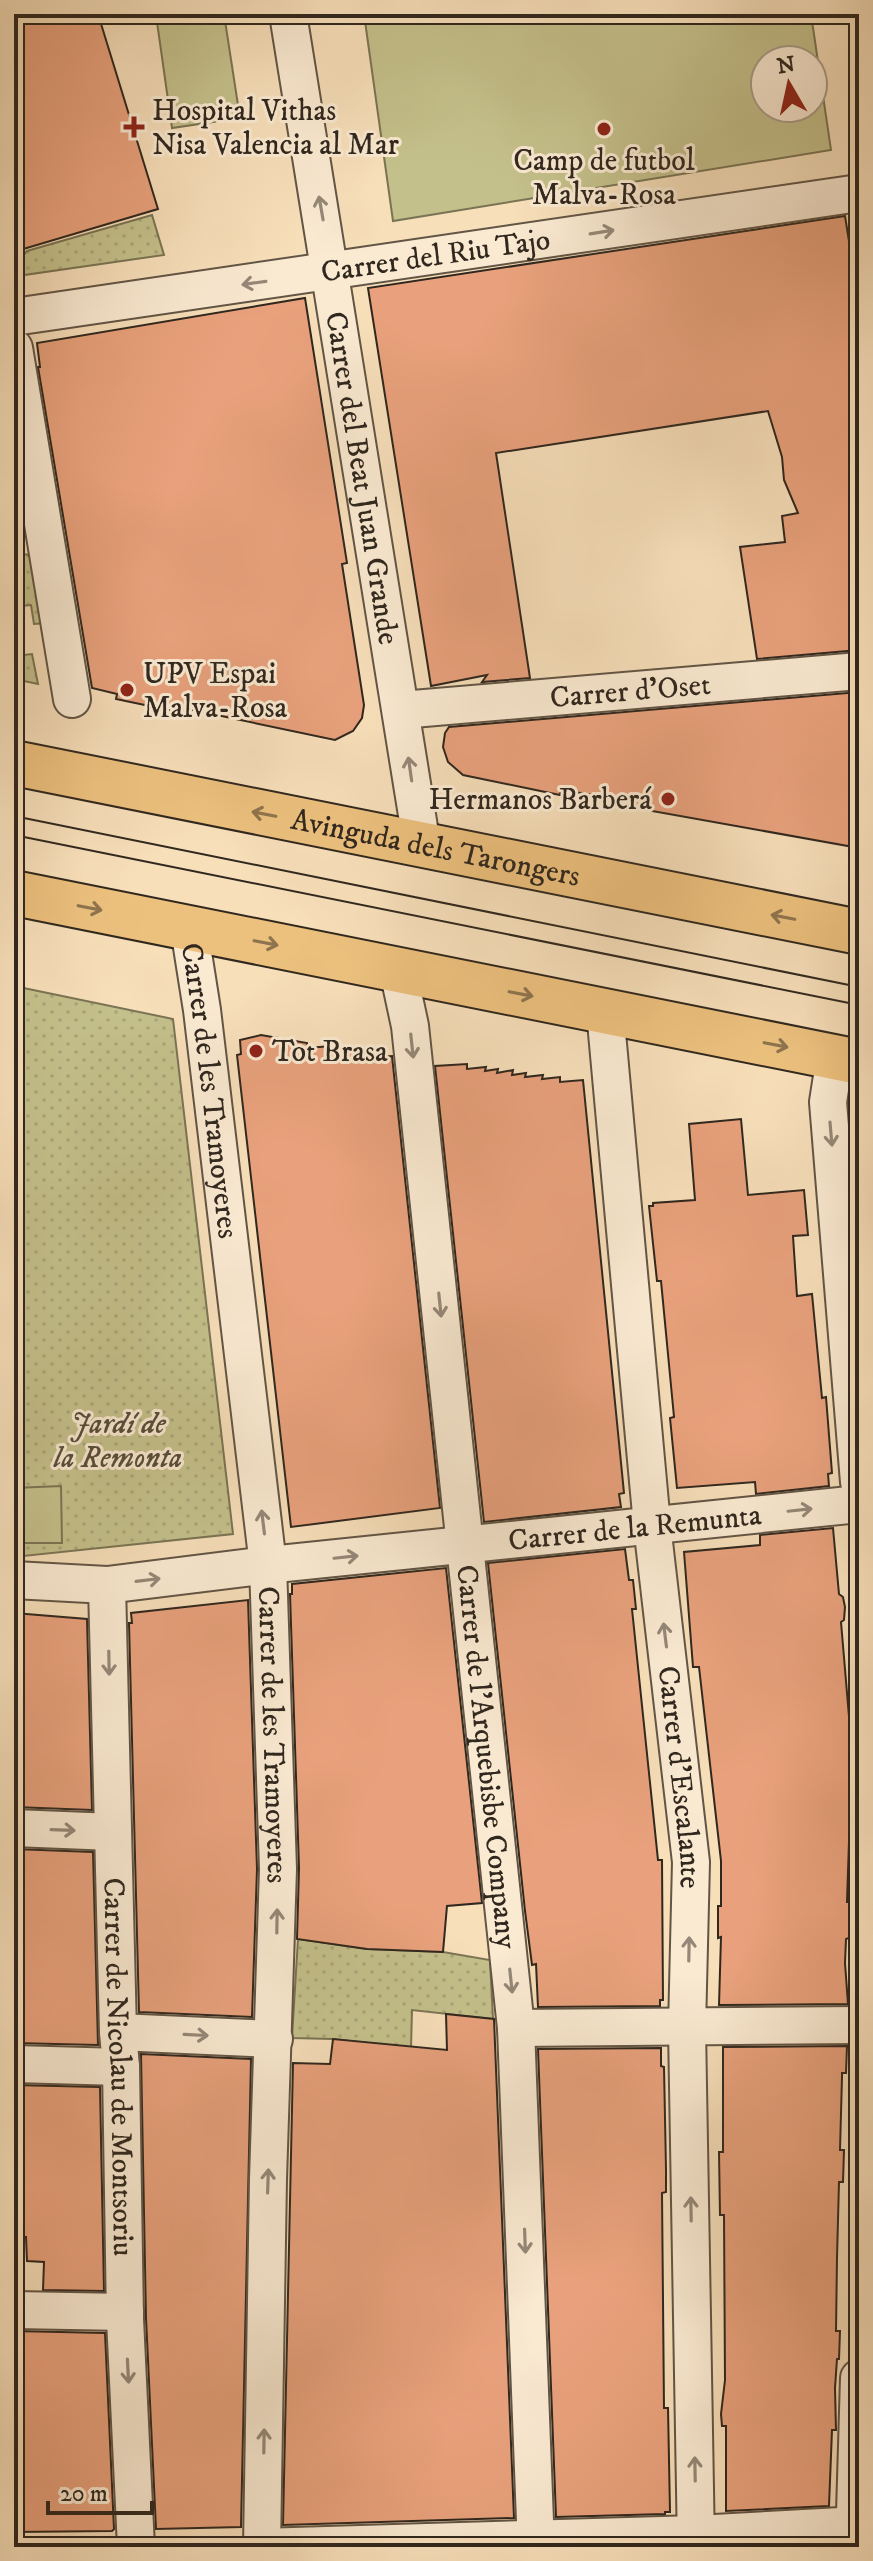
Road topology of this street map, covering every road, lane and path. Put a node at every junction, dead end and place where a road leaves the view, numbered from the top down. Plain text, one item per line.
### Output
1 (288, 14) edge
2 (859, 193) edge
3 (331, 272) junction
4 (14, 317) edge
5 (14, 348) edge
6 (859, 671) edge
7 (72, 699) dead end
8 (401, 710) junction
9 (14, 763) edge
10 (422, 846) junction
11 (14, 893) edge
12 (189, 928) junction
13 (859, 932) edge
14 (398, 970) junction
15 (605, 1011) junction
16 (847, 1059) edge
17 (859, 1482) edge
18 (859, 1504) edge
19 (652, 1525) junction
20 (467, 1545) junction
21 (268, 1565) junction
22 (14, 1580) edge
23 (107, 1585) junction
24 (14, 1828) edge
25 (113, 1832) junction
26 (859, 2025) edge
27 (516, 2028) junction
28 (687, 2028) junction
29 (118, 2032) junction
30 (274, 2039) junction
31 (14, 2064) edge
32 (121, 2067) junction
33 (14, 2310) edge
34 (125, 2312) junction
35 (859, 2378) edge
36 (856, 2532) edge
37 (696, 2540) edge
38 (536, 2542) edge
39 (374, 2546) edge
40 (136, 2547) edge
41 (261, 2547) edge

3 -> 1 street, Carrer del Beat Juan Grande
3 -> 2 street, Carrer del Riu Tajo
3 -> 4 street, Carrer del Riu Tajo
3 - 8 street, Carrer del Beat Juan Grande
5 - 7 street
6 - 8 street, Carrer d'Oset
10 -> 8 street, Carrer del Beat Juan Grande
10 -> 9 main road, Avinguda dels Tarongers
13 -> 10 main road, Avinguda dels Tarongers
11 -> 12 main road
12 -> 14 main road
21 -> 12 street, Carrer de les Tramoyeres
14 -> 15 main road
14 -> 20 street, Carrer de l'Arquebisbe Company
15 -> 16 main road
15 - 19 street, Carrer d'Escalante
16 -> 17 street
19 -> 18 street, Carrer de la Remunta
19 - 20 street, Carrer de la Remunta
28 -> 19 street, Carrer d'Escalante
21 -> 20 street, Carrer de la Remunta
20 -> 27 street, Carrer de l'Arquebisbe Company
23 -> 21 street, Carrer de la Remunta
30 -> 21 street, Carrer de les Tramoyeres
22 - 23 street, Carrer de la Remunta
23 -> 25 street, Carrer de Nicolau de Montsoriu
24 -> 25 street
25 - 29 street, Carrer de Nicolau de Montsoriu
26 - 28 street
27 - 28 street
27 -> 38 street, Carrer de l'Arquebisbe Company
37 -> 28 street, Carrer d'Escalante
29 -> 30 street
29 - 32 street, Carrer de Nicolau de Montsoriu
41 -> 30 street, Carrer de les Tramoyeres
31 - 32 street
32 - 34 street, Carrer de Nicolau de Montsoriu
33 - 34 street
34 -> 40 street, Carrer de Nicolau de Montsoriu
35 - 36 street
36 - 37 street
37 - 38 street
38 - 39 street
39 - 41 street

